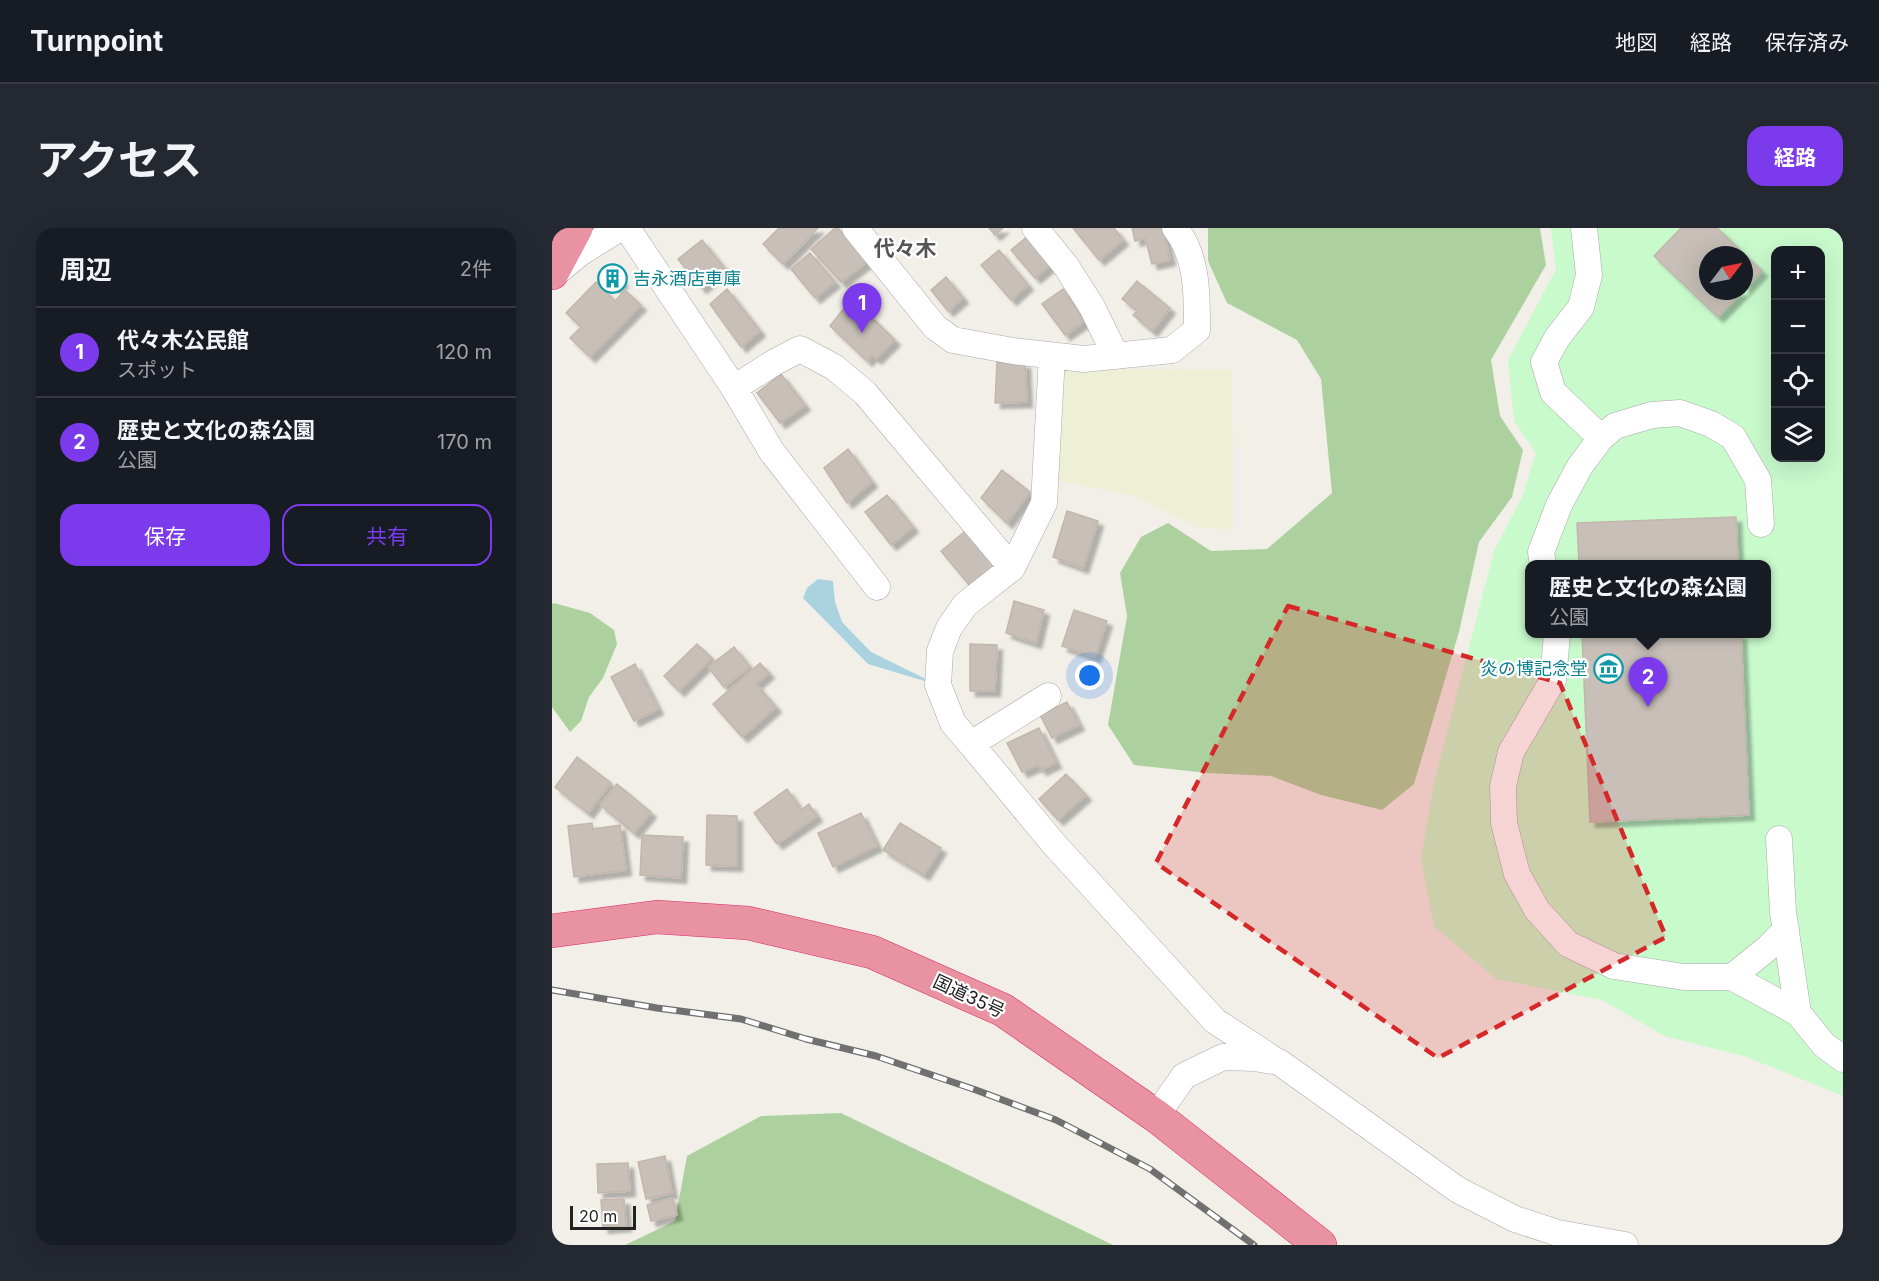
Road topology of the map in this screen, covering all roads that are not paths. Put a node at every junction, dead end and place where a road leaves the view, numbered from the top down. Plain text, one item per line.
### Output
1 (576, 228) edge
2 (620, 228) edge
3 (627, 228) edge
4 (855, 228) edge
5 (1035, 228) edge
6 (1175, 228) edge
7 (1584, 228) edge
8 (552, 274) edge
9 (1052, 356) junction
10 (1116, 356) junction
11 (734, 388) junction
12 (1600, 438) junction
13 (1761, 524) dead end
14 (1542, 560) edge
15 (1012, 568) junction
16 (877, 586) dead end
17 (1557, 638) edge
18 (1048, 696) dead end
19 (971, 744) junction
20 (1779, 838) dead end
21 (1786, 929) junction
22 (552, 931) edge
23 (1732, 977) junction
24 (1798, 1013) junction
25 (1843, 1059) edge
26 (1279, 1062) junction
27 (1156, 1116) junction
28 (1320, 1245) edge
29 (1625, 1245) edge

1 - 8 highway
2 - 8 street
3 - 11 street
4 - 9 street
5 - 10 street
6 - 10 street
7 - 12 street
9 - 10 street
9 - 15 street
11 - 15 street
11 - 16 street
12 - 13 street
12 - 14 street
15 - 19 street
17 - 23 street
18 - 19 street
19 - 26 street
20 - 21 street
21 - 23 street
21 - 24 street
22 - 27 highway, 国道35号
23 - 24 street
24 - 25 street
26 - 27 street
26 - 29 street
27 - 28 highway, 国道35号

